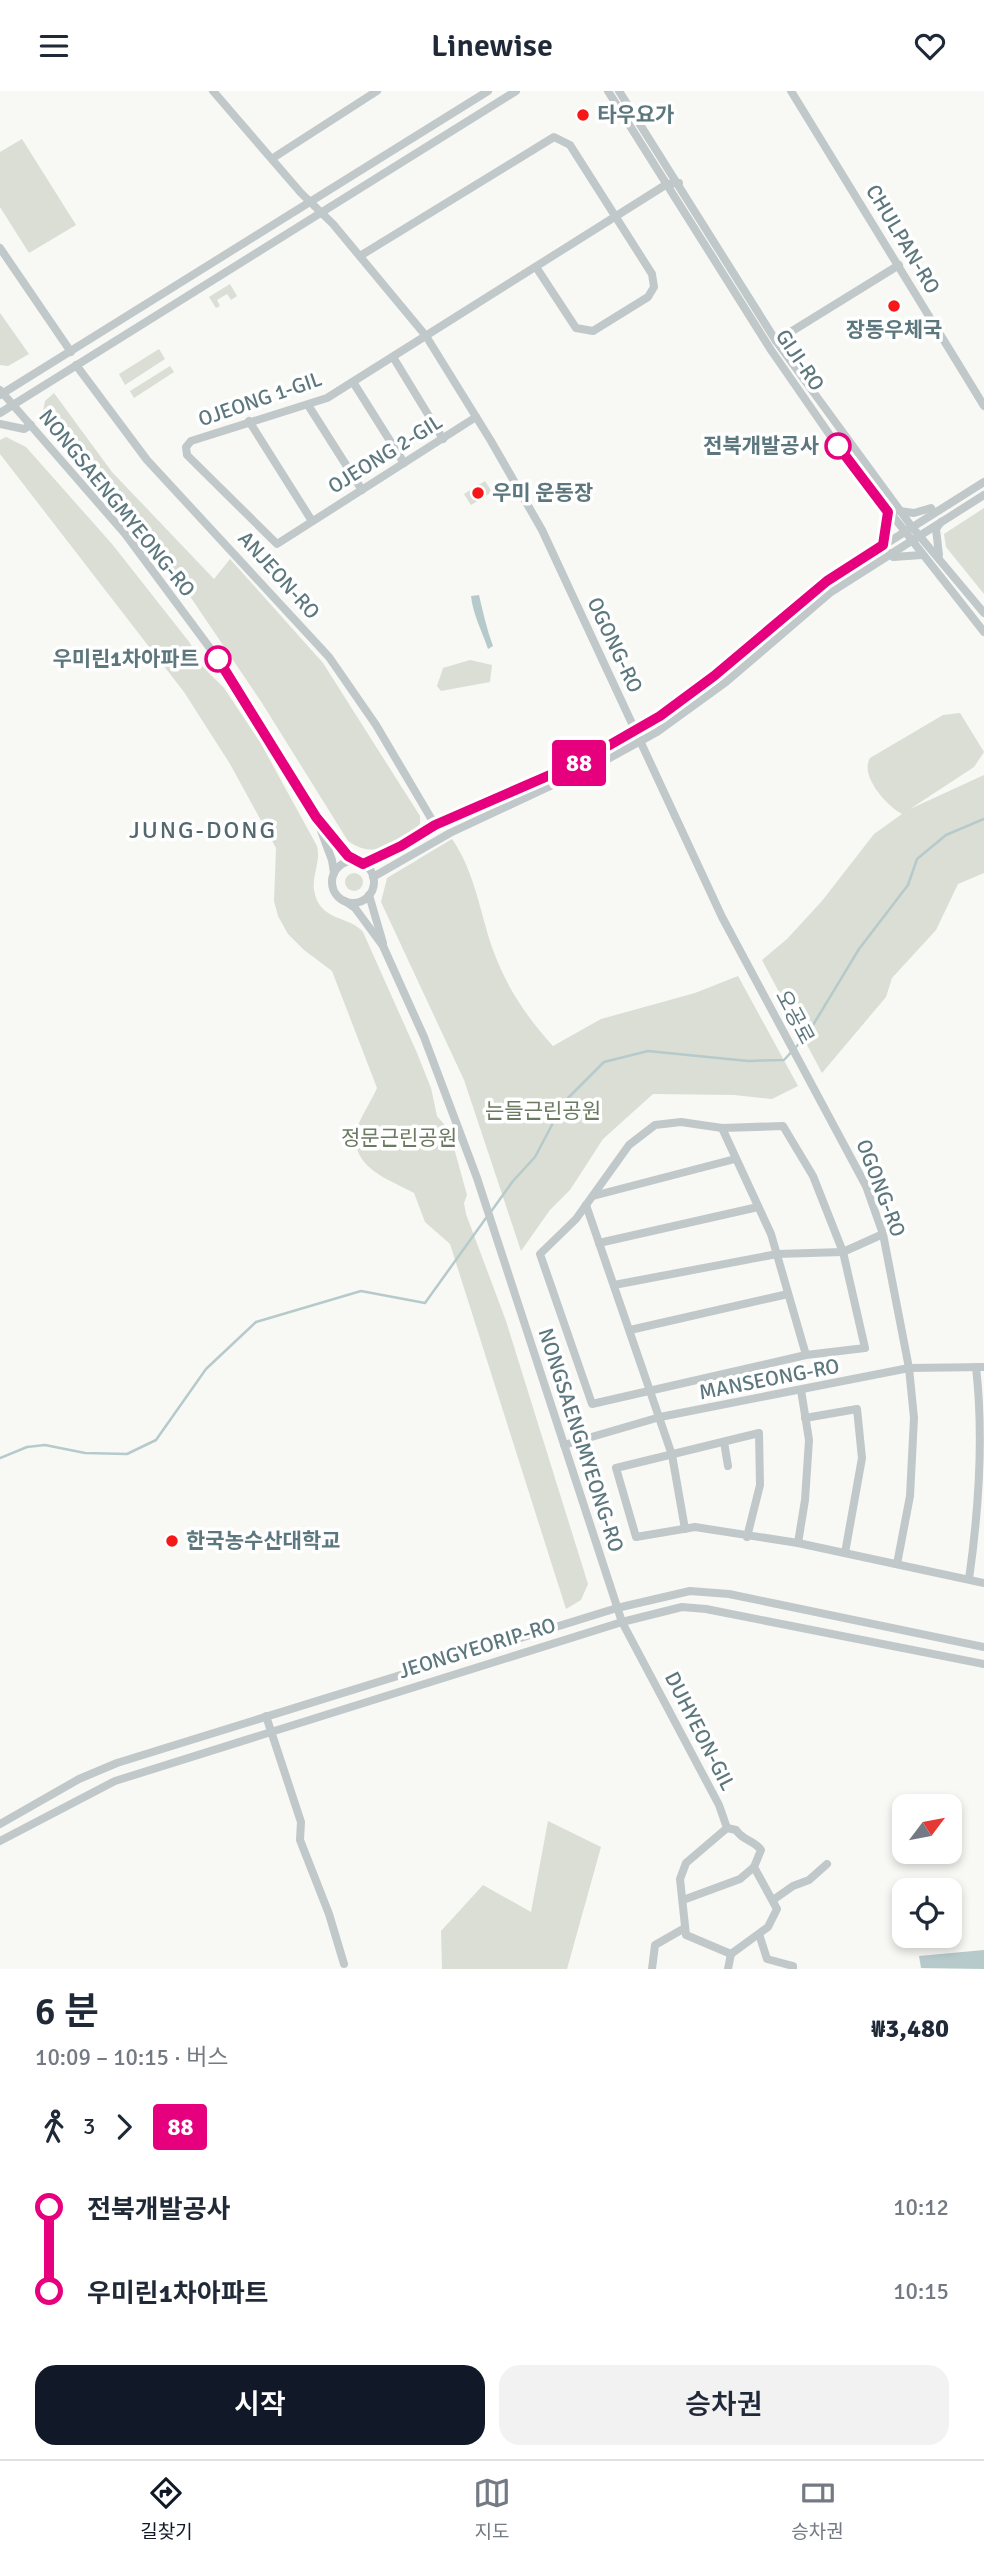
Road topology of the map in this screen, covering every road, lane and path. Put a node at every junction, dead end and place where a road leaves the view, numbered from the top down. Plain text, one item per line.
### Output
1 (214, 91) edge
2 (377, 91) edge
3 (488, 91) edge
4 (516, 91) edge
5 (608, 91) edge
6 (620, 91) edge
7 (791, 91) edge
8 (273, 158) junction
9 (679, 183) junction
10 (667, 184) junction
11 (310, 201) junction
12 (322, 212) junction
13 (615, 218) junction
14 (0, 248) edge
15 (360, 256) junction
16 (899, 265) junction
17 (536, 267) junction
18 (426, 337) junction
19 (776, 341) junction
20 (71, 352) junction
21 (393, 357) junction
22 (76, 365) junction
23 (353, 382) junction
24 (1, 393) edge
25 (15, 404) junction
26 (308, 405) junction
27 (984, 406) edge
28 (0, 413) edge
29 (476, 417) junction
30 (249, 421) junction
31 (0, 424) edge
32 (31, 425) junction
33 (443, 439) junction
34 (404, 463) junction
35 (984, 482) edge
36 (362, 491) junction
37 (984, 495) edge
38 (899, 511) junction
39 (888, 512) junction
40 (938, 516) junction
41 (312, 521) junction
42 (911, 533) junction
43 (277, 544) joint
44 (883, 545) junction
45 (889, 553) junction
46 (922, 555) junction
47 (936, 557) junction
48 (984, 613) edge
49 (984, 632) edge
50 (636, 730) junction
51 (641, 741) junction
52 (316, 817) junction
53 (435, 825) junction
54 (359, 862) junction
55 (334, 873) junction
56 (373, 877) junction
57 (369, 895) junction
58 (345, 901) junction
59 (383, 946) junction
60 (756, 979) joint
61 (804, 1070) joint
62 (722, 1129) junction
63 (735, 1159) junction
64 (593, 1196) junction
65 (586, 1205) junction
66 (758, 1207) junction
67 (883, 1234) junction
68 (599, 1243) junction
69 (843, 1252) junction
70 (777, 1254) junction
71 (614, 1285) junction
72 (788, 1294) junction
73 (630, 1330) junction
74 (806, 1355) junction
75 (980, 1367) edge
76 (909, 1368) junction
77 (801, 1390) junction
78 (651, 1391) junction
79 (983, 1401) edge
80 (660, 1417) junction
81 (805, 1418) junction
82 (724, 1441) junction
83 (564, 1445) junction
84 (672, 1455) junction
85 (728, 1466) dead end
86 (685, 1529) junction
87 (747, 1537) junction
88 (798, 1543) junction
89 (845, 1553) junction
90 (897, 1564) junction
91 (969, 1579) junction
92 (984, 1583) edge
93 (617, 1608) junction
94 (622, 1622) junction
95 (984, 1647) edge
96 (638, 1651) joint
97 (984, 1664) edge
98 (266, 1716) junction
99 (271, 1731) junction
100 (174, 1746) junction
101 (179, 1761) junction
102 (0, 1824) edge
103 (727, 1828) junction
104 (0, 1841) edge
105 (827, 1864) dead end
106 (754, 1867) junction
107 (683, 1900) junction
108 (773, 1900) junction
109 (683, 1929) junction
110 (760, 1934) junction
111 (730, 1954) junction
112 (344, 1964) dead end
113 (652, 1969) edge
114 (728, 1969) edge
115 (793, 1969) edge

1 - 8 street, OGONG-RO
2 - 8 street
3 - 11 street
4 - 12 street
5 - 10 street, GIJI-RO
6 - 9 street, GIJI-RO
7 - 16 street, CHULPAN-RO
8 - 11 street, OGONG-RO
9 - 10 street
9 - 19 street, GIJI-RO
10 - 13 street
10 - 39 street, GIJI-RO
11 - 12 street, OGONG-RO
11 - 20 street
12 - 15 street, OGONG-RO
12 - 22 street
13 - 15 street
13 - 17 street
13 - 17 street
14 - 20 street
15 - 18 street, OGONG-RO
16 - 19 street
16 - 27 street, CHULPAN-RO
17 - 18 street
18 - 21 street, OJEONG 1-GIL
18 - 29 street, OGONG-RO
19 - 38 street, GIJI-RO
20 - 24 street
21 - 23 street, OJEONG 1-GIL
21 - 33 street
22 - 25 street
22 - 53 street, ANJEON-RO
23 - 26 street, OJEONG 1-GIL
23 - 34 street
24 - 25 street, NONGSAENGMYEONG-RO
25 - 28 street
25 - 32 street, NONGSAENGMYEONG-RO
26 - 30 street, OJEONG 1-GIL
26 - 36 street
29 - 33 street, OJEONG 2-GIL
29 - 50 street, OGONG-RO
30 - 41 street
30 - 43 street, OJEONG 1-GIL
31 - 32 street
32 - 52 street, NONGSAENGMYEONG-RO
33 - 34 street, OJEONG 2-GIL
34 - 36 street, OJEONG 2-GIL
35 - 40 street
36 - 41 street, OJEONG 2-GIL
37 - 40 street
38 - 40 street
38 - 42 street, GIJI-RO
39 - 42 street, GIJI-RO
39 - 44 street
40 - 42 street
40 - 47 street
41 - 43 street, OJEONG 2-GIL
42 - 44 street
42 - 45 street
42 - 46 street, GIJI-RO
42 - 47 street, GIJI-RO
44 - 50 street
45 - 46 street
45 - 51 street
46 - 49 street, GIJI-RO
47 - 48 street, GIJI-RO
50 - 51 street, OGONG-RO
50 - 53 street
51 - 56 street
51 - 60 street, OGONG-RO
52 - 54 street
52 - 55 street
53 - 54 street
54 - 55 street
54 - 56 street
55 - 58 street
56 - 57 street
57 - 58 street
57 - 59 street
58 - 59 street
59 - 83 street, NONGSAENGMYEONG-RO
60 - 61 street, 오공로
61 - 67 street, OGONG-RO
62 - 63 street
62 - 64 street
62 - 69 street
63 - 64 street
63 - 66 street
64 - 65 street
65 - 68 street
65 - 78 street
66 - 68 street
66 - 70 street
67 - 69 street
67 - 76 street, OGONG-RO
68 - 71 street
69 - 70 street
69 - 74 street
70 - 71 street
70 - 72 street
71 - 73 street
72 - 73 street
72 - 74 street
73 - 78 street
74 - 78 street
75 - 76 street, MANSEONG-RO
75 - 79 street
76 - 77 street, MANSEONG-RO
76 - 90 street, OGONG-RO
77 - 80 street, MANSEONG-RO
77 - 81 street
78 - 80 street
79 - 91 street
80 - 83 street, MANSEONG-RO
80 - 84 street
81 - 88 street
81 - 89 street
82 - 84 street
82 - 85 street
82 - 87 street
83 - 93 street, NONGSAENGMYEONG-RO
84 - 86 street
84 - 86 street
86 - 87 street
87 - 88 street
88 - 89 street
89 - 90 street
90 - 91 street
91 - 92 street
93 - 94 street, NONGSAENGMYEONG-RO
93 - 95 street, JEONGYEORIP-RO
93 - 98 street, JEONGYEORIP-RO
94 - 96 street, NONGSAENGMYEONG-RO
94 - 97 street, JEONGYEORIP-RO
94 - 99 street, JEONGYEORIP-RO
96 - 103 street, DUHYEON-GIL
98 - 99 street
98 - 100 street, JEONGYEORIP-RO
99 - 101 street, JEONGYEORIP-RO
99 - 112 street
100 - 101 street
100 - 102 street, JEONGYEORIP-RO
101 - 104 street, JEONGYEORIP-RO
103 - 106 street
103 - 107 street
105 - 108 street
106 - 107 street
106 - 108 street
107 - 109 street
108 - 110 street
109 - 111 street
109 - 113 street
110 - 111 street
110 - 115 street
111 - 114 street

